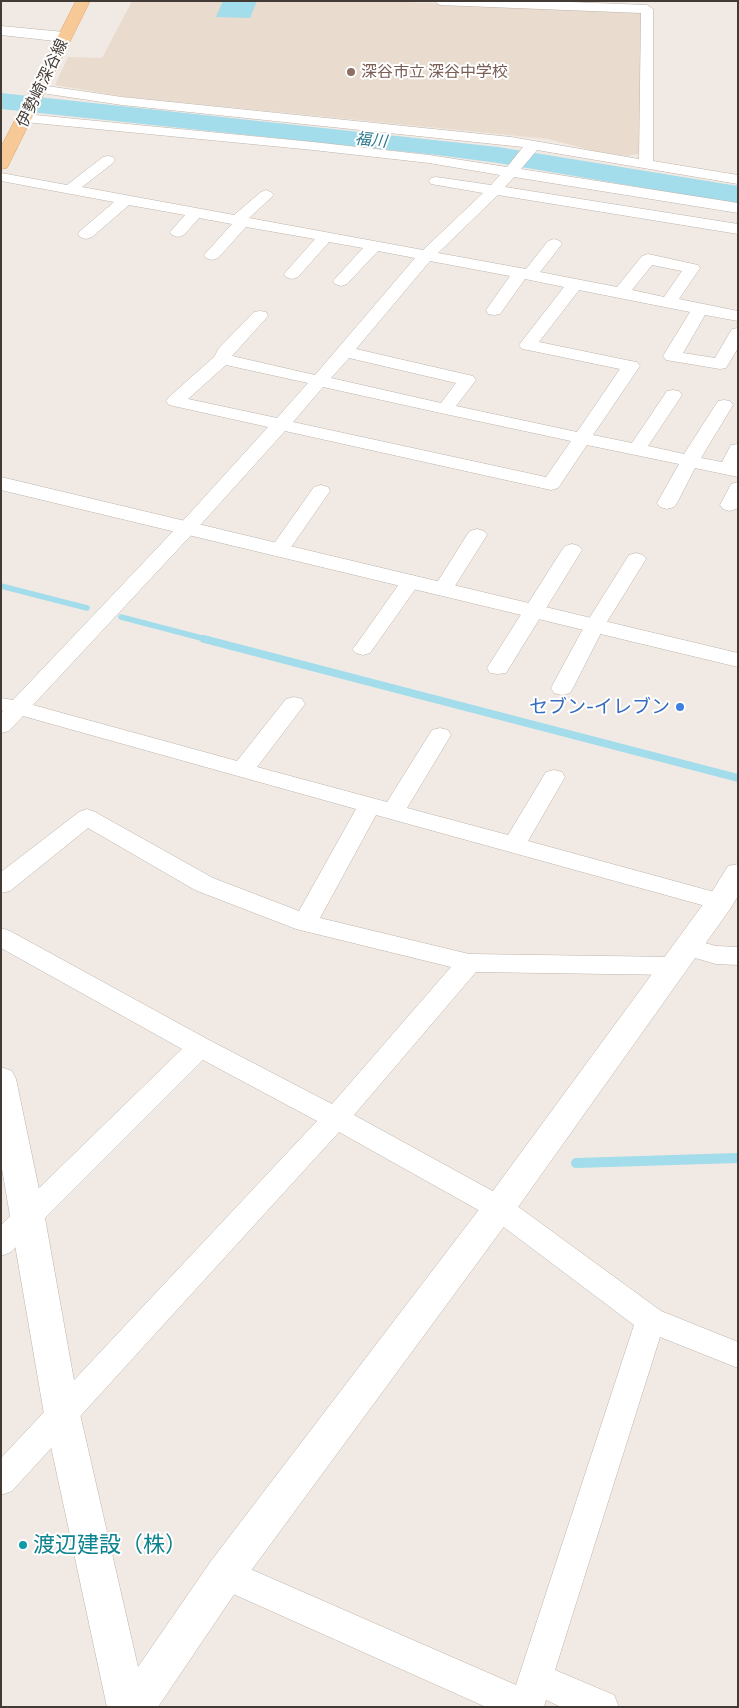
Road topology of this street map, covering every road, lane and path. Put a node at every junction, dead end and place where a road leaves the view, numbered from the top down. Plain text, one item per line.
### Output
1 (83, 1) edge
2 (440, 1) edge
3 (546, 3) edge
4 (1, 30) edge
5 (64, 37) junction
6 (38, 92) junction
7 (26, 116) junction
8 (532, 146) junction
9 (108, 160) dead end
10 (1, 164) edge
11 (646, 165) junction
12 (512, 170) junction
13 (1, 176) edge
14 (738, 180) edge
15 (436, 181) dead end
16 (71, 189) junction
17 (495, 190) junction
18 (266, 195) dead end
19 (126, 200) junction
20 (738, 208) edge
21 (196, 212) junction
22 (240, 221) junction
23 (738, 229) edge
24 (178, 232) dead end
25 (86, 234) dead end
26 (326, 236) junction
27 (554, 244) dead end
28 (375, 245) junction
29 (212, 255) dead end
30 (426, 255) junction
31 (292, 274) dead end
32 (525, 274) junction
33 (342, 281) dead end
34 (575, 284) junction
35 (621, 293) junction
36 (669, 302) junction
37 (702, 308) junction
38 (494, 310) dead end
39 (737, 314) edge
40 (260, 316) dead end
41 (738, 333) edge
42 (345, 352) junction
43 (222, 359) junction
44 (319, 380) junction
45 (673, 395) dead end
46 (724, 405) dead end
47 (445, 409) junction
48 (280, 424) junction
49 (582, 438) junction
50 (637, 449) junction
51 (738, 450) edge
52 (690, 460) junction
53 (732, 470) edge
54 (1, 483) edge
55 (321, 491) dead end
56 (667, 503) dead end
57 (187, 528) junction
58 (477, 535) dead end
59 (280, 549) junction
60 (572, 550) dead end
61 (636, 559) dead end
62 (411, 581) junction
63 (443, 589) junction
64 (533, 612) junction
65 (595, 625) junction
66 (363, 649) dead end
67 (738, 660) edge
68 (498, 668) dead end
69 (562, 688) dead end
70 (294, 704) dead end
71 (9, 705) edge
72 (1, 726) edge
73 (440, 735) dead end
74 (242, 769) junction
75 (554, 777) dead end
76 (382, 808) junction
77 (514, 845) junction
78 (738, 873) edge
79 (1, 885) edge
80 (720, 902) junction
81 (304, 923) junction
82 (1, 937) edge
83 (738, 956) edge
84 (681, 957) junction
85 (468, 963) junction
86 (200, 1047) junction
87 (1, 1080) edge
88 (336, 1118) junction
89 (499, 1208) junction
90 (28, 1218) junction
91 (1, 1244) edge
92 (650, 1320) junction
93 (738, 1355) edge
94 (62, 1414) junction
95 (1, 1481) edge
96 (225, 1574) junction
97 (529, 1697) edge
98 (127, 1707) edge
99 (134, 1707) edge
100 (602, 1707) edge

1 - 5 main road, 伊勢崎深谷線
2 - 3 street
3 - 11 street
4 - 5 street
5 - 6 main road, 伊勢崎深谷線
6 - 7 main road, 伊勢崎深谷線
6 - 8 street
7 - 10 main road, 伊勢崎深谷線
7 - 12 street
8 - 11 street
8 - 12 street
9 - 16 street
11 - 14 street
12 - 17 street
12 - 20 street
13 - 16 street
15 - 17 street
16 - 19 street
17 - 23 street
17 - 30 street
18 - 22 street
19 - 21 street
19 - 25 street
21 - 22 street
21 - 24 street
22 - 26 street
22 - 29 street
26 - 28 street
26 - 31 street
27 - 32 street
28 - 30 street
28 - 33 street
30 - 32 street
30 - 42 street
32 - 34 street
32 - 38 street
34 - 35 street
34 - 49 street
35 - 36 street
35 - 36 street
36 - 37 street
37 - 39 street
37 - 41 street
40 - 43 street
42 - 44 street
42 - 47 street
43 - 44 street
43 - 48 street
44 - 47 street
44 - 48 street
45 - 50 street
46 - 52 street
47 - 49 street
48 - 49 street
48 - 57 street
49 - 50 street
50 - 52 street
51 - 53 street
52 - 53 street
52 - 56 street
54 - 57 street
55 - 59 street
57 - 59 street
57 - 71 street
58 - 63 street
59 - 62 street
60 - 64 street
61 - 65 street
62 - 63 street
62 - 66 street
63 - 64 street
64 - 65 street
64 - 68 street
65 - 67 street
65 - 69 street
70 - 74 street
71 - 72 street
71 - 74 street
73 - 76 street
74 - 76 street
75 - 77 street
76 - 77 street
76 - 81 street
77 - 80 street
78 - 80 street
79 - 81 street
80 - 84 street
81 - 85 street
82 - 86 street
83 - 84 street
84 - 85 street
84 - 89 street
85 - 88 street
86 - 88 street
86 - 90 street
87 - 90 street
88 - 89 street
88 - 94 street
89 - 92 street
89 - 96 street
90 - 91 street
90 - 94 street
92 - 93 street
92 - 97 street
94 - 95 street
94 - 98 street
96 - 97 street
96 - 99 street
97 - 100 street

